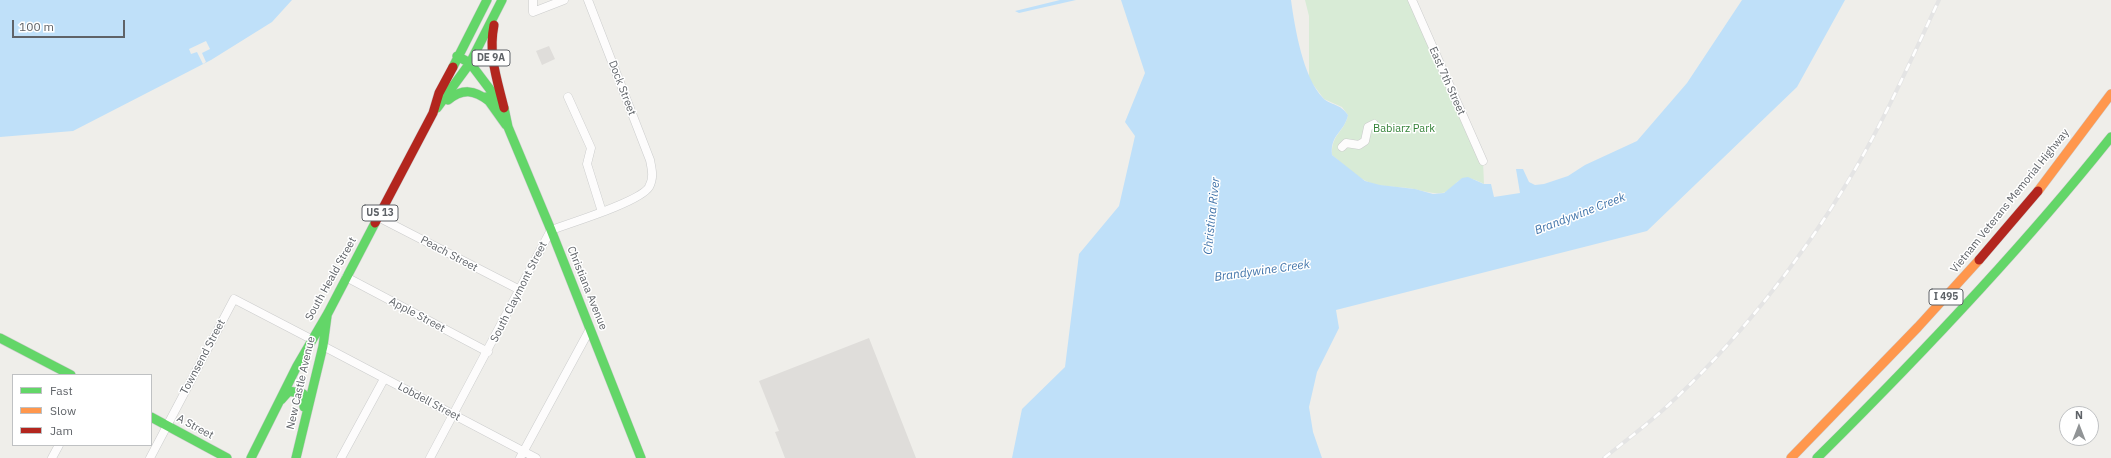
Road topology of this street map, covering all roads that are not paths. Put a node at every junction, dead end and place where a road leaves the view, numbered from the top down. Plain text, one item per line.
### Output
1 (488, 0) edge
2 (533, 0) edge
3 (564, 0) edge
4 (588, 0) edge
5 (1412, 0) edge
6 (500, 3) edge
7 (457, 56) junction
8 (468, 66) junction
9 (2111, 83) edge
10 (2111, 94) edge
11 (568, 97) dead end
12 (489, 101) junction
13 (504, 108) junction
14 (433, 112) junction
15 (1374, 124) dead end
16 (508, 127) junction
17 (2111, 137) edge
18 (2111, 146) edge
19 (1342, 147) dead end
20 (1483, 161) dead end
21 (2049, 176) junction
22 (652, 178) joint
23 (602, 212) junction
24 (378, 217) junction
25 (2045, 218) junction
26 (551, 230) junction
27 (346, 277) junction
28 (520, 290) junction
29 (328, 313) junction
30 (590, 329) junction
31 (0, 338) edge
32 (311, 339) junction
33 (323, 346) junction
34 (488, 352) junction
35 (69, 374) edge
36 (384, 379) junction
37 (281, 400) junction
38 (453, 414) junction
39 (152, 418) edge
40 (304, 420) junction
41 (166, 426) junction
42 (58, 446) edge
43 (522, 455) edge
44 (52, 458) edge
45 (150, 458) edge
46 (227, 458) edge
47 (251, 458) edge
48 (296, 458) edge
49 (341, 458) edge
50 (430, 458) edge
51 (536, 458) edge
52 (641, 458) edge
53 (1791, 458) edge
54 (1817, 458) edge

1 - 7 main road, South Heald Street / US 13
2 - 3 street
4 - 22 street, Dock Street
5 - 20 street, East 7th Street
6 - 8 main road, South Heald Street / US 13
6 - 13 main road, DE 9A
7 - 8 main road, Christiana Avenue / DE 9A
7 - 14 main road, South Heald Street / US 13
8 - 12 main road, Christiana Avenue / DE 9A
8 - 13 main road, Christiana Avenue
8 - 14 main road, South Heald Street / US 13
9 - 21 main road
10 - 21 main road, Vietnam Veterans Memorial Highway / I 495
11 - 23 street
12 - 14 main road
12 - 16 main road, Christiana Avenue / DE 9A
13 - 16 main road, Christiana Avenue / DE 9A
14 - 24 main road, South Heald Street / US 13
15 - 19 street
16 - 26 main road, Christiana Avenue / DE 9A
17 - 25 main road, I 495
18 - 25 main road
21 - 53 main road, Vietnam Veterans Memorial Highway / I 495
22 - 23 street, South Claymont Street
23 - 26 street, South Claymont Street
24 - 27 main road, South Heald Street / US 13
24 - 28 street, Peach Street
25 - 54 main road, I 495
26 - 28 street, South Claymont Street
26 - 30 main road, Christiana Avenue / DE 9A
27 - 29 main road, South Heald Street / US 13
27 - 34 street, Apple Street
28 - 34 street, South Claymont Street
29 - 32 main road, South Heald Street / US 13
29 - 33 main road, New Castle Avenue / US 13
30 - 43 street
30 - 52 main road, Christiana Avenue / DE 9A
31 - 35 main road
32 - 37 main road, South Heald Street / US 13
32 - 41 street, Townsend Street
33 - 36 street, Lobdell Street
33 - 40 main road, New Castle Avenue / US 13
34 - 38 street, South Claymont Street
36 - 38 street, Lobdell Street
36 - 49 street
37 - 40 main road
37 - 47 main road, South Heald Street / US 13
38 - 43 street, Lobdell Street
38 - 50 street, South Claymont Street
39 - 41 main road, A Street
40 - 48 main road, New Castle Avenue / US 13
41 - 45 street, Townsend Street
41 - 46 main road, A Street
42 - 44 street
43 - 51 street, Lobdell Street

